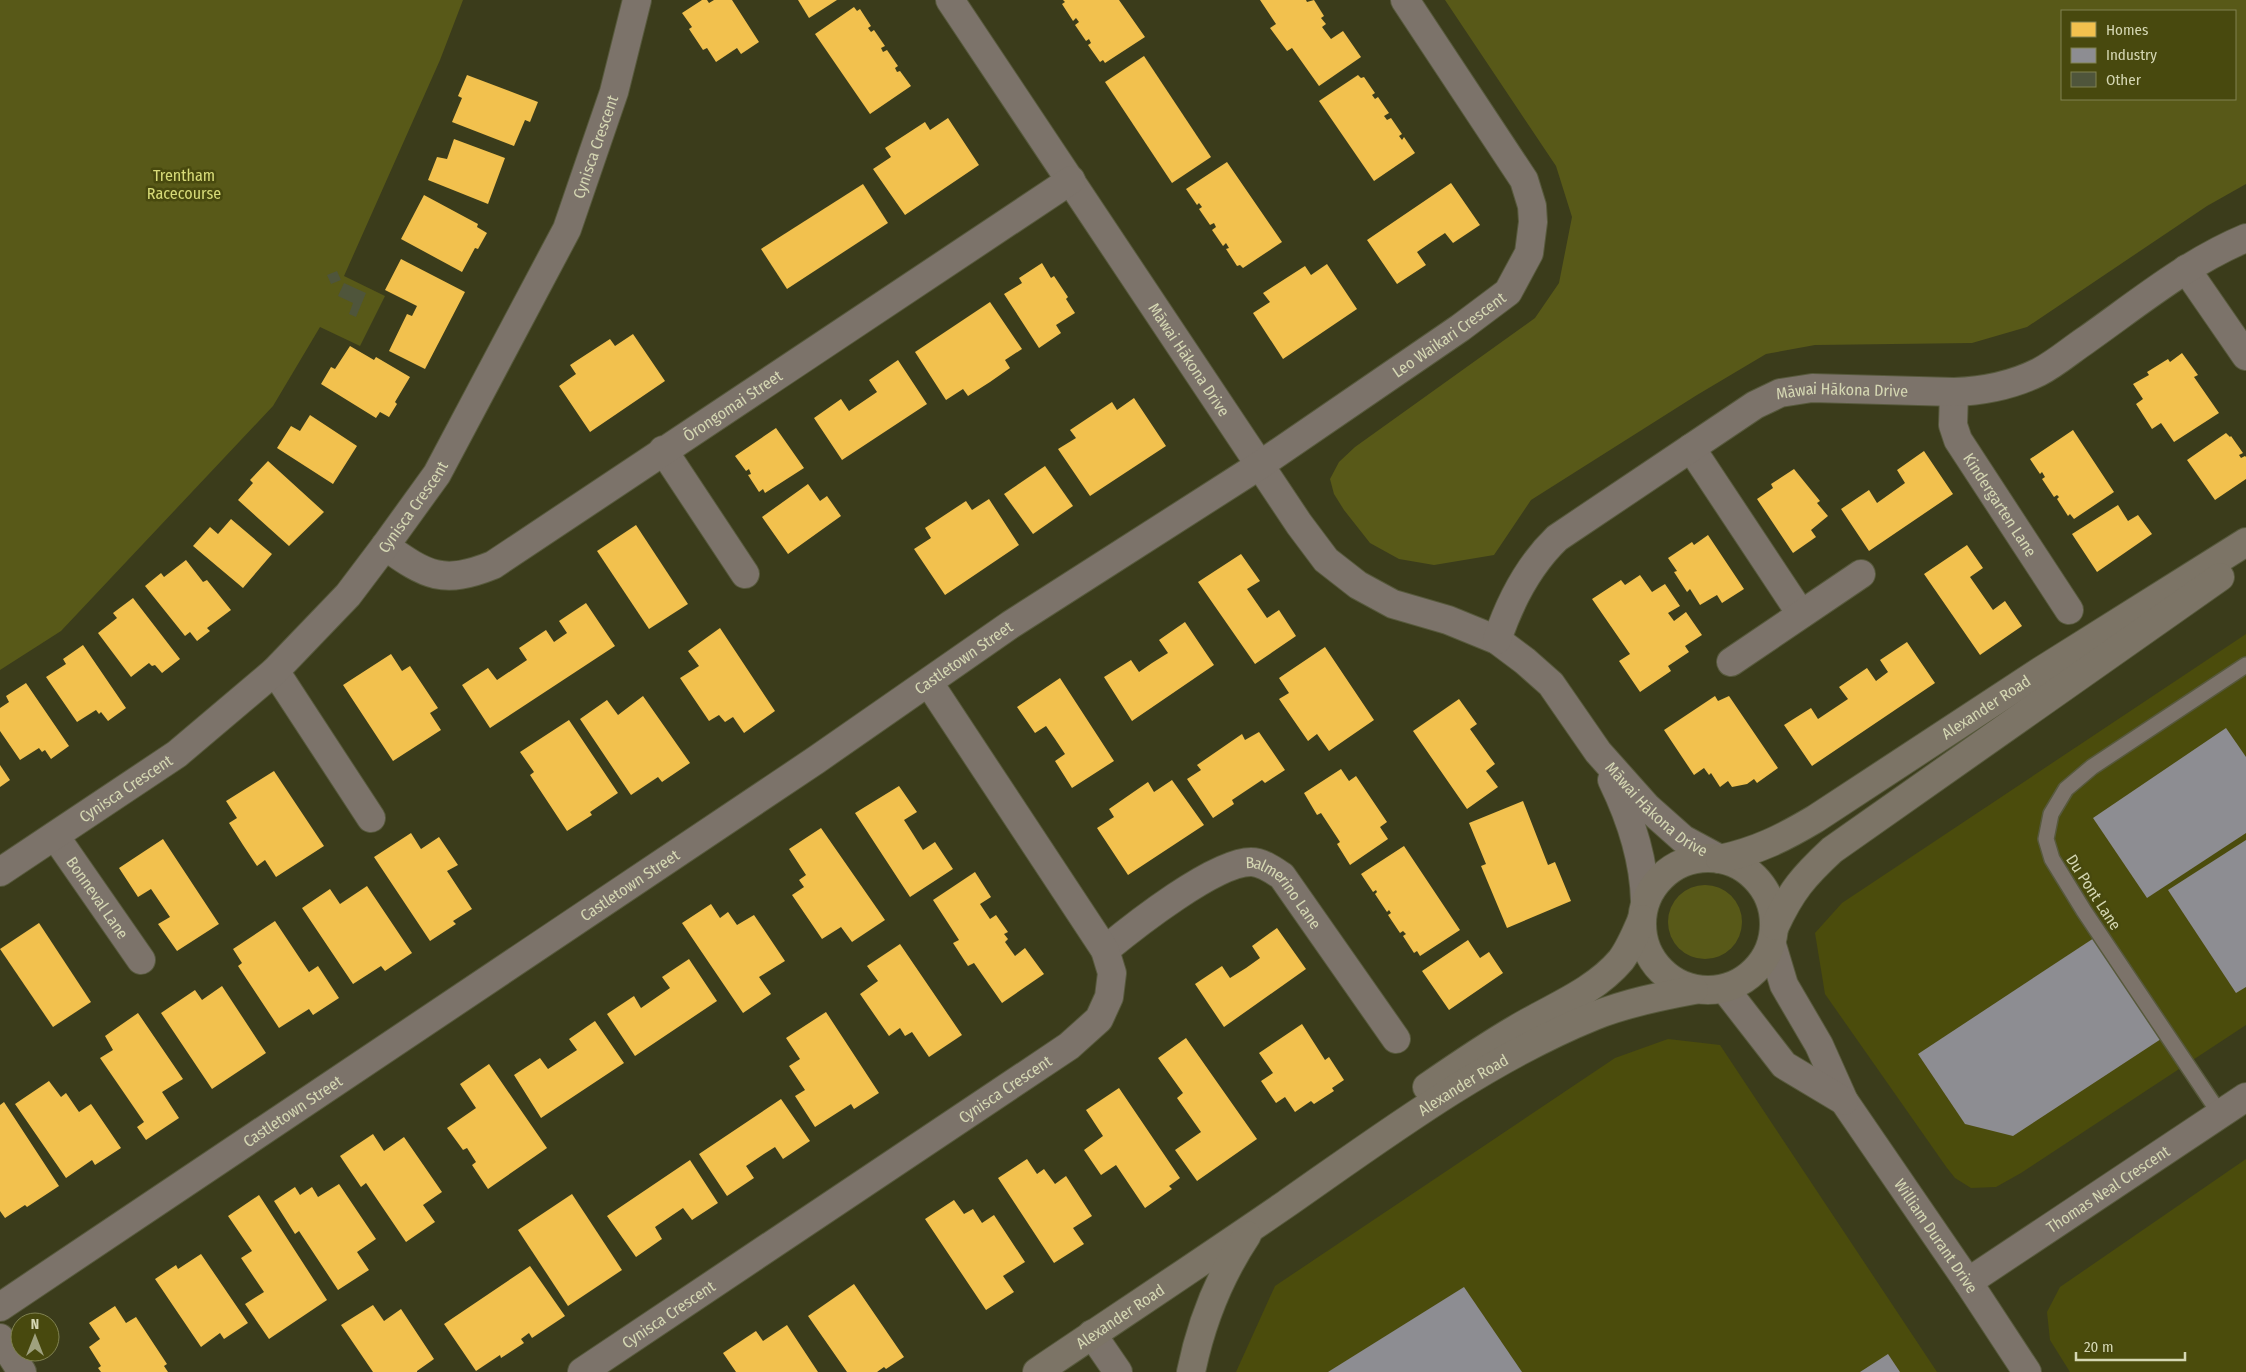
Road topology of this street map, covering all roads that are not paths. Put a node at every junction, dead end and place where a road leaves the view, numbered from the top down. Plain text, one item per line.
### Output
1 (637, 0) edge
2 (950, 0) edge
3 (1405, 0) edge
4 (1071, 180) junction
5 (2246, 238) edge
6 (2186, 269) junction
7 (2246, 356) edge
8 (1954, 392) junction
9 (1691, 448) junction
10 (663, 450) junction
11 (1260, 464) junction
12 (2246, 542) edge
13 (385, 546) junction
14 (2246, 559) edge
15 (745, 574) dead end
16 (1861, 574) dead end
17 (2069, 610) dead end
18 (1801, 614) junction
19 (1497, 640) junction
20 (1731, 662) dead end
21 (2246, 665) edge
22 (275, 671) junction
23 (929, 683) junction
24 (1598, 752) junction
25 (371, 818) dead end
26 (55, 836) junction
27 (1720, 859) junction
28 (0, 872) edge
29 (1643, 910) junction
30 (1774, 936) junction
31 (1105, 950) junction
32 (140, 960) dead end
33 (1725, 989) junction
34 (1694, 990) junction
35 (1396, 1039) dead end
36 (2246, 1096) edge
37 (1844, 1101) junction
38 (2220, 1114) junction
39 (1254, 1226) junction
40 (1968, 1282) junction
41 (0, 1307) edge
42 (1092, 1334) junction
43 (0, 1338) edge
44 (22, 1372) edge
45 (582, 1372) edge
46 (1037, 1372) edge
47 (1118, 1372) edge
48 (1190, 1372) edge
49 (2027, 1372) edge

1 - 13 street, Cynisca Crescent
2 - 4 street, Māwai Hākona Drive
3 - 11 street, Leo Waikari Crescent
4 - 10 street, Ōrongomai Street
4 - 11 street, Māwai Hākona Drive
5 - 6 street, Māwai Hākona Drive
6 - 7 street
6 - 8 street, Māwai Hākona Drive
8 - 9 street, Māwai Hākona Drive
8 - 17 street, Kindergarten Lane
9 - 18 street
9 - 19 street, Māwai Hākona Drive
10 - 13 street, Ōrongomai Street
10 - 15 street
11 - 19 street, Māwai Hākona Drive
11 - 23 street, Castletown Street
12 - 27 street, Alexander Road
13 - 22 street, Cynisca Crescent
14 - 30 street, Alexander Road
16 - 18 street
18 - 20 street
19 - 24 street, Māwai Hākona Drive
21 - 38 lane, Du Pont Lane
22 - 25 street
22 - 26 street, Cynisca Crescent
23 - 31 street, Cynisca Crescent
23 - 41 street, Castletown Street
24 - 27 street, Māwai Hākona Drive
24 - 29 street, Māwai Hākona Drive
26 - 28 street, Cynisca Crescent
26 - 32 street, Bonneval Lane
27 - 29 street, Alexander Road
27 - 30 street, Alexander Road
29 - 34 street, Alexander Road
29 - 39 street, Alexander Road
30 - 33 street, Alexander Road
30 - 37 street, William Durant Drive
31 - 35 street, Balmerino Lane
31 - 45 street, Cynisca Crescent
33 - 34 street, Alexander Road
33 - 37 street, William Durant Drive
34 - 39 street, Alexander Road
36 - 38 street, Thomas Neal Crescent
37 - 40 street, William Durant Drive
38 - 40 street, Thomas Neal Crescent
39 - 42 street, Alexander Road
39 - 48 street
40 - 49 street, William Durant Drive
42 - 46 street, Alexander Road
42 - 47 street
43 - 44 street

